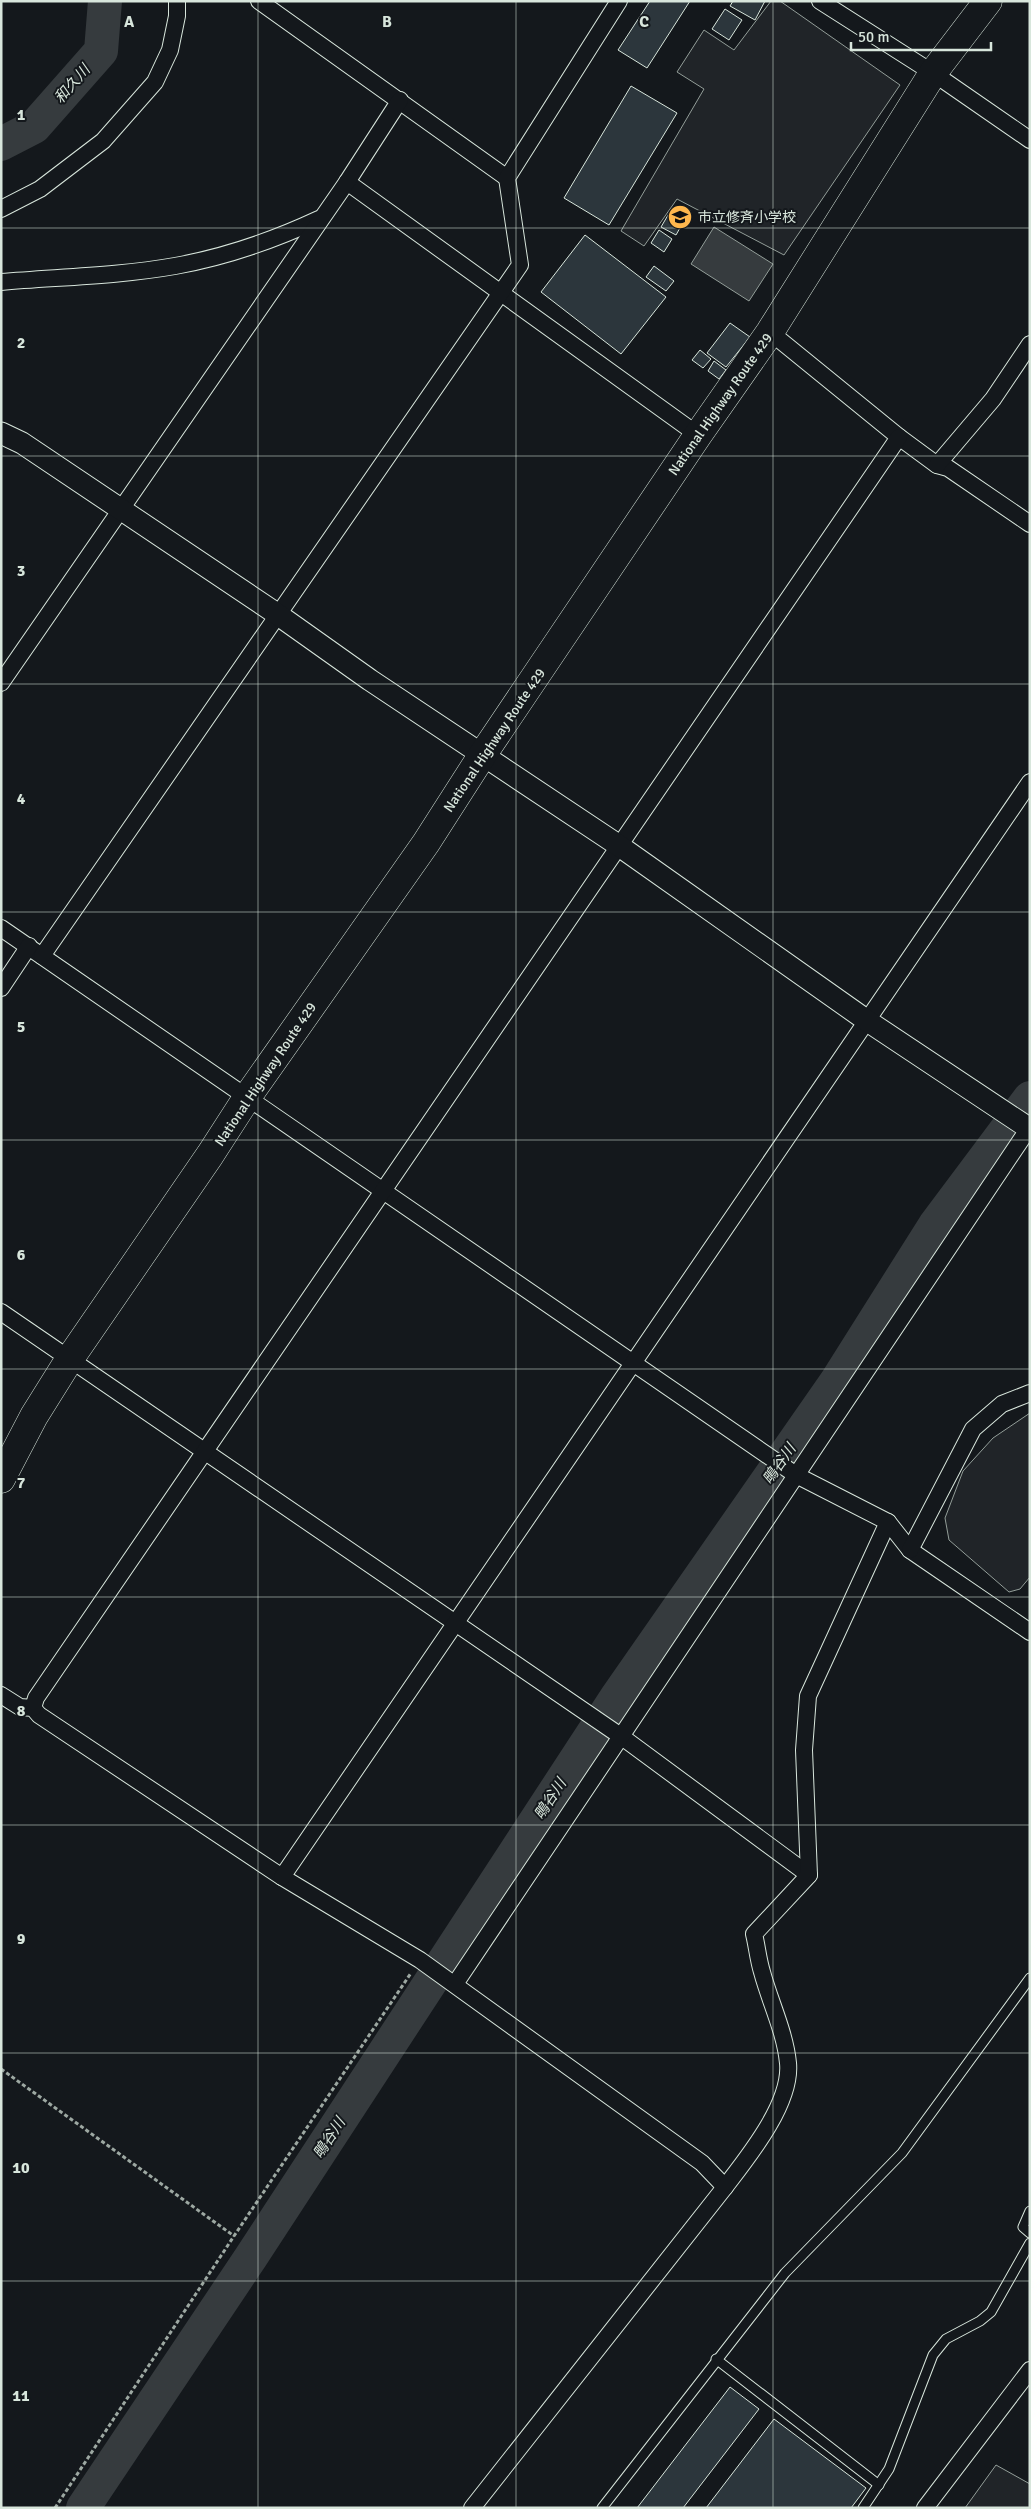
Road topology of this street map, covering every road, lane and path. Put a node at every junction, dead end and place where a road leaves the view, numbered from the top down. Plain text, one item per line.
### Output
1 (177, 1) edge
2 (259, 1) edge
3 (619, 1) edge
4 (820, 1) edge
5 (988, 1) edge
6 (933, 73) junction
7 (400, 100) junction
8 (1030, 140) edge
9 (507, 178) junction
10 (347, 182) junction
11 (1, 209) edge
12 (321, 218) junction
13 (1, 282) edge
14 (503, 294) junction
15 (770, 332) junction
16 (1030, 344) edge
17 (1, 433) edge
18 (698, 435) junction
19 (899, 437) junction
20 (937, 465) junction
21 (120, 510) junction
22 (1030, 524) edge
23 (277, 614) junction
24 (1, 683) edge
25 (483, 754) junction
26 (1030, 782) edge
27 (618, 845) junction
28 (1, 928) edge
29 (35, 951) junction
30 (1, 988) edge
31 (866, 1020) junction
32 (248, 1096) junction
33 (1029, 1129) edge
34 (385, 1190) junction
35 (1, 1312) edge
36 (69, 1360) junction
37 (633, 1361) junction
38 (1030, 1394) edge
39 (204, 1451) junction
40 (796, 1475) junction
41 (1, 1479) edge
42 (888, 1522) junction
43 (910, 1550) junction
44 (456, 1623) junction
45 (1030, 1632) edge
46 (1, 1694) edge
47 (33, 1708) junction
48 (622, 1737) junction
49 (809, 1875) junction
50 (282, 1876) junction
51 (420, 1960) junction
52 (1030, 1978) edge
53 (455, 1984) junction
54 (1, 2069) edge
55 (725, 2187) junction
56 (1030, 2211) edge
57 (1030, 2233) edge
58 (234, 2236) junction
59 (1030, 2243) edge
60 (716, 2359) junction
61 (1030, 2370) edge
62 (879, 2485) junction
63 (56, 2508) edge
64 (472, 2508) edge
65 (602, 2508) edge
66 (863, 2508) edge
67 (925, 2508) edge

1 - 11 street
2 - 7 street
3 - 9 street
4 - 6 street
5 - 6 highway, National Highway Route 429
6 - 8 street
6 - 15 highway, National Highway Route 429
7 - 9 street
7 - 10 street
9 - 14 street
10 - 12 street
10 - 14 street
12 - 13 street
12 - 21 street
14 - 18 street
14 - 23 street
15 - 18 highway, National Highway Route 429
15 - 19 street
16 - 20 street
17 - 21 street
18 - 25 highway, National Highway Route 429
19 - 20 street
19 - 27 street
20 - 22 street
21 - 23 street
21 - 24 street
23 - 25 street
23 - 29 street
25 - 27 street
25 - 32 highway, National Highway Route 429
26 - 31 street
27 - 31 street
27 - 34 street
28 - 29 street
29 - 30 street
29 - 32 street
31 - 33 street
31 - 37 street
32 - 34 street
32 - 36 highway, National Highway Route 429
33 - 40 street
34 - 37 street
34 - 39 street
35 - 36 street
36 - 39 street
36 - 41 highway, National Highway Route 429
37 - 40 street
37 - 44 street
38 - 43 street
39 - 44 street
39 - 47 street
40 - 42 street
40 - 48 street
42 - 43 street
42 - 49 street
43 - 45 street
44 - 48 street
44 - 50 street
46 - 47 street
47 - 50 street
48 - 49 street
48 - 53 street
49 - 55 street
50 - 51 street
51 - 53 street
51 - 58 path
52 - 60 lane
53 - 55 street
54 - 58 path
55 - 64 street
56 - 57 lane
58 - 63 path
59 - 62 lane
60 - 62 lane
60 - 65 lane
61 - 67 street
62 - 66 lane

